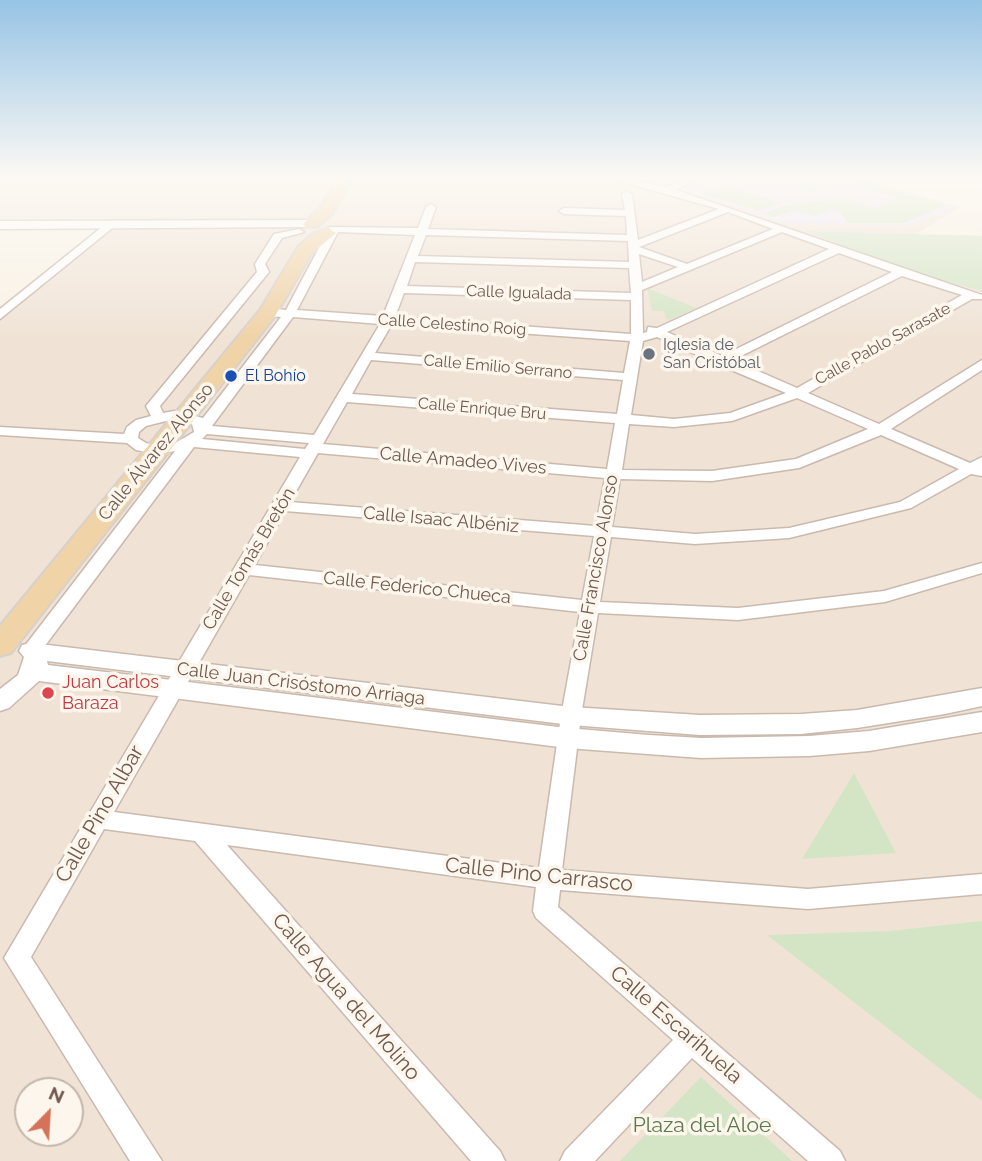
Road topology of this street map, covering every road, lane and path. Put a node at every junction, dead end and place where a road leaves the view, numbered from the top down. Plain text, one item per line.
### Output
1 (102, 232) edge
2 (297, 232) edge
3 (308, 232) edge
4 (324, 232) edge
5 (333, 232) edge
6 (421, 232) edge
7 (424, 232) edge
8 (633, 232) edge
9 (666, 232) edge
10 (774, 232) edge
11 (795, 232) edge
12 (303, 234) junction
13 (634, 244) junction
14 (839, 249) junction
15 (411, 259) junction
16 (635, 265) junction
17 (687, 267) junction
18 (901, 272) junction
19 (400, 289) junction
20 (637, 292) junction
21 (976, 296) edge
22 (268, 312) junction
23 (290, 313) junction
24 (0, 315) edge
25 (388, 320) junction
26 (637, 320) junction
27 (656, 333) junction
28 (637, 338) junction
29 (367, 356) junction
30 (722, 361) junction
31 (982, 364) edge
32 (630, 377) junction
33 (796, 394) junction
34 (344, 398) junction
35 (158, 417) junction
36 (621, 421) junction
37 (192, 429) junction
38 (879, 430) junction
39 (0, 431) edge
40 (131, 439) junction
41 (315, 447) junction
42 (158, 450) junction
43 (979, 468) edge
44 (612, 474) junction
45 (281, 506) junction
46 (602, 534) junction
47 (982, 568) edge
48 (244, 569) junction
49 (590, 607) junction
50 (3, 643) edge
51 (32, 662) junction
52 (177, 680) junction
53 (982, 697) edge
54 (0, 702) edge
55 (982, 722) edge
56 (569, 727) junction
57 (97, 819) junction
58 (201, 832) junction
59 (549, 879) junction
60 (982, 884) edge
61 (692, 1039) junction
62 (147, 1161) edge
63 (490, 1161) edge
64 (575, 1161) edge
65 (830, 1161) edge

1 - 24 street
2 - 12 street
3 - 12 main road
4 - 12 main road, Calle Álvarez Alonso
5 - 23 street, Calle Álvarez Alonso
6 - 15 street, Calle Tomás Bretón
7 - 13 street
8 - 13 street, Calle Francisco Alonso
9 - 13 street
10 - 17 street
11 - 14 street
12 - 22 main road, Calle Álvarez Alonso
12 - 35 street, Calle Álvarez Alonso
13 - 16 street, Calle Francisco Alonso
13 - 17 street
14 - 18 street
14 - 27 street, Calle Celestino Roig
15 - 16 street
15 - 19 street, Calle Tomás Bretón
16 - 20 street, Calle Francisco Alonso
17 - 20 street
18 - 21 street
18 - 30 street
19 - 20 street, Calle Igualada
19 - 25 street, Calle Tomás Bretón
20 - 26 street, Calle Francisco Alonso
21 - 33 street, Calle Pablo Sarasate
22 - 23 street, Calle Celestino Roig
22 - 37 main road, Calle Álvarez Alonso
23 - 25 street, Calle Celestino Roig
23 - 37 street, Calle Álvarez Alonso
25 - 28 street, Calle Celestino Roig
25 - 29 street, Calle Tomás Bretón
26 - 27 street
26 - 28 street, Calle Francisco Alonso
27 - 28 street, Calle Celestino Roig
27 - 30 street
28 - 32 street, Calle Francisco Alonso
29 - 32 street, Calle Emilio Serrano
29 - 34 street, Calle Tomás Bretón
30 - 33 street
31 - 38 street, Calle Amadeo Vives
32 - 36 street, Calle Francisco Alonso
33 - 36 street, Calle Pablo Sarasate
33 - 38 street
34 - 36 street, Calle Enrique Bru
34 - 41 street, Calle Tomás Bretón
35 - 37 street, Calle Amadeo Vives
35 - 40 street
36 - 44 street, Calle Francisco Alonso
37 - 41 street, Calle Amadeo Vives
37 - 42 main road, Calle Álvarez Alonso
37 - 51 street, Calle Álvarez Alonso
38 - 43 street
38 - 44 street, Calle Amadeo Vives
39 - 40 street
40 - 42 street
41 - 44 street, Calle Amadeo Vives
41 - 45 street, Calle Tomás Bretón
42 - 50 main road, Calle Álvarez Alonso
43 - 46 street, Calle Isaac Albéniz
44 - 46 street, Calle Francisco Alonso
45 - 46 street, Calle Isaac Albéniz
45 - 48 street, Calle Tomás Bretón
46 - 49 street, Calle Francisco Alonso
47 - 49 street, Calle Federico Chueca
48 - 49 street, Calle Federico Chueca
48 - 52 street, Calle Tomás Bretón
49 - 56 street, Calle Francisco Alonso
50 - 51 street, Calle Juan Crisóstomo Arriaga
51 - 52 street, Calle Juan Crisóstomo Arriaga
51 - 54 street
52 - 56 street, Calle Juan Crisóstomo Arriaga
52 - 57 street, Calle Pino Albar
53 - 56 street
55 - 56 street
56 - 59 street, Calle Francisco Alonso
57 - 58 street, Calle Pino Carrasco
57 - 62 street, Calle Pino Albar
58 - 59 street, Calle Pino Carrasco
58 - 63 street, Calle Agua del Molino
59 - 60 street, Calle Pino Carrasco
59 - 61 street, Calle Escarihuela
61 - 64 street
61 - 65 street, Calle Escarihuela

